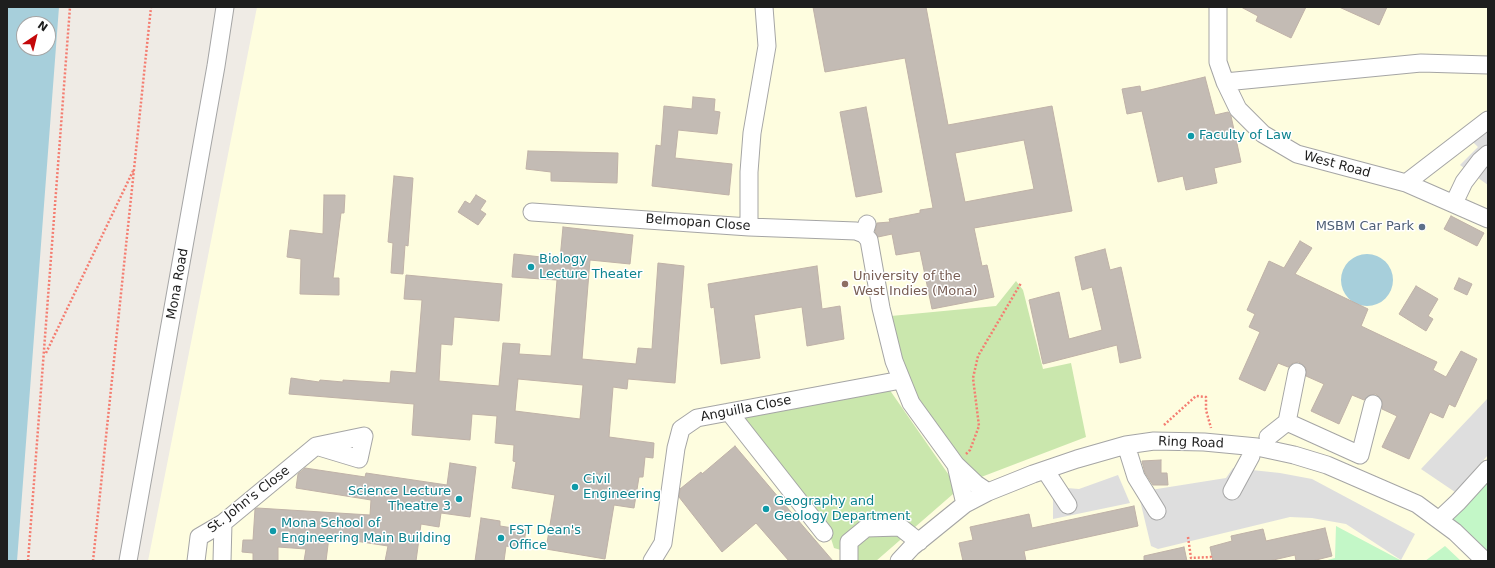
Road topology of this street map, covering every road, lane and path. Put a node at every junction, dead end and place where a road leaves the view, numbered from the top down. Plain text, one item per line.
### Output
1 (70, 7) edge
2 (151, 7) edge
3 (225, 7) edge
4 (764, 7) edge
5 (1218, 7) edge
6 (1488, 65) edge
7 (1224, 82) junction
8 (1488, 120) edge
9 (1485, 160) edge
10 (134, 169) junction
11 (1406, 183) junction
12 (1454, 203) junction
13 (532, 212) dead end
14 (1488, 219) edge
15 (749, 227) junction
16 (1021, 283) dead end
17 (46, 355) junction
18 (1297, 372) dead end
19 (901, 380) junction
20 (1373, 404) dead end
21 (729, 412) junction
22 (1287, 422) junction
23 (1211, 431) dead end
24 (1268, 437) dead end
25 (1154, 441) junction
26 (1126, 445) junction
27 (316, 446) dead end
28 (1251, 456) dead end
29 (956, 465) junction
30 (1045, 470) junction
31 (1488, 470) edge
32 (988, 492) junction
33 (1232, 492) dead end
34 (965, 504) junction
35 (1068, 505) dead end
36 (1157, 511) dead end
37 (1440, 519) junction
38 (223, 523) junction
39 (824, 534) dead end
40 (1188, 538) dead end
41 (917, 550) edge
42 (28, 561) edge
43 (93, 561) edge
44 (128, 561) edge
45 (196, 561) edge
46 (222, 561) edge
47 (652, 561) edge
48 (849, 561) edge
49 (899, 561) edge
50 (1212, 561) edge
51 (1485, 561) edge

1 - 17 path
2 - 10 path
3 - 44 street, Mona Road
4 - 15 street
5 - 7 street, West Road
6 - 7 street
7 - 11 street, West Road
8 - 11 street
9 - 12 street
10 - 17 path
10 - 43 path
11 - 12 street, West Road
12 - 14 street, West Road
13 - 15 street, Belmopan Close
15 - 19 street, Belmopan Close
16 - 29 path
17 - 42 path
18 - 22 street
19 - 21 street, Anguilla Close
19 - 29 street
20 - 22 street
21 - 39 street
21 - 47 street, Anguilla Close
22 - 24 street
23 - 25 path
25 - 26 street, Ring Road
25 - 37 street, Ring Road
26 - 30 street, Ring Road
26 - 36 street
27 - 38 street, St. John's Close
28 - 33 street
29 - 32 street
29 - 34 street
30 - 32 street, Ring Road
30 - 35 street
31 - 37 street
32 - 34 street, Ring Road
34 - 41 street, Ring Road
37 - 51 street, Ring Road
38 - 45 street, St. John's Close
38 - 46 street
40 - 50 path
41 - 48 street
41 - 49 street, Ring Road

